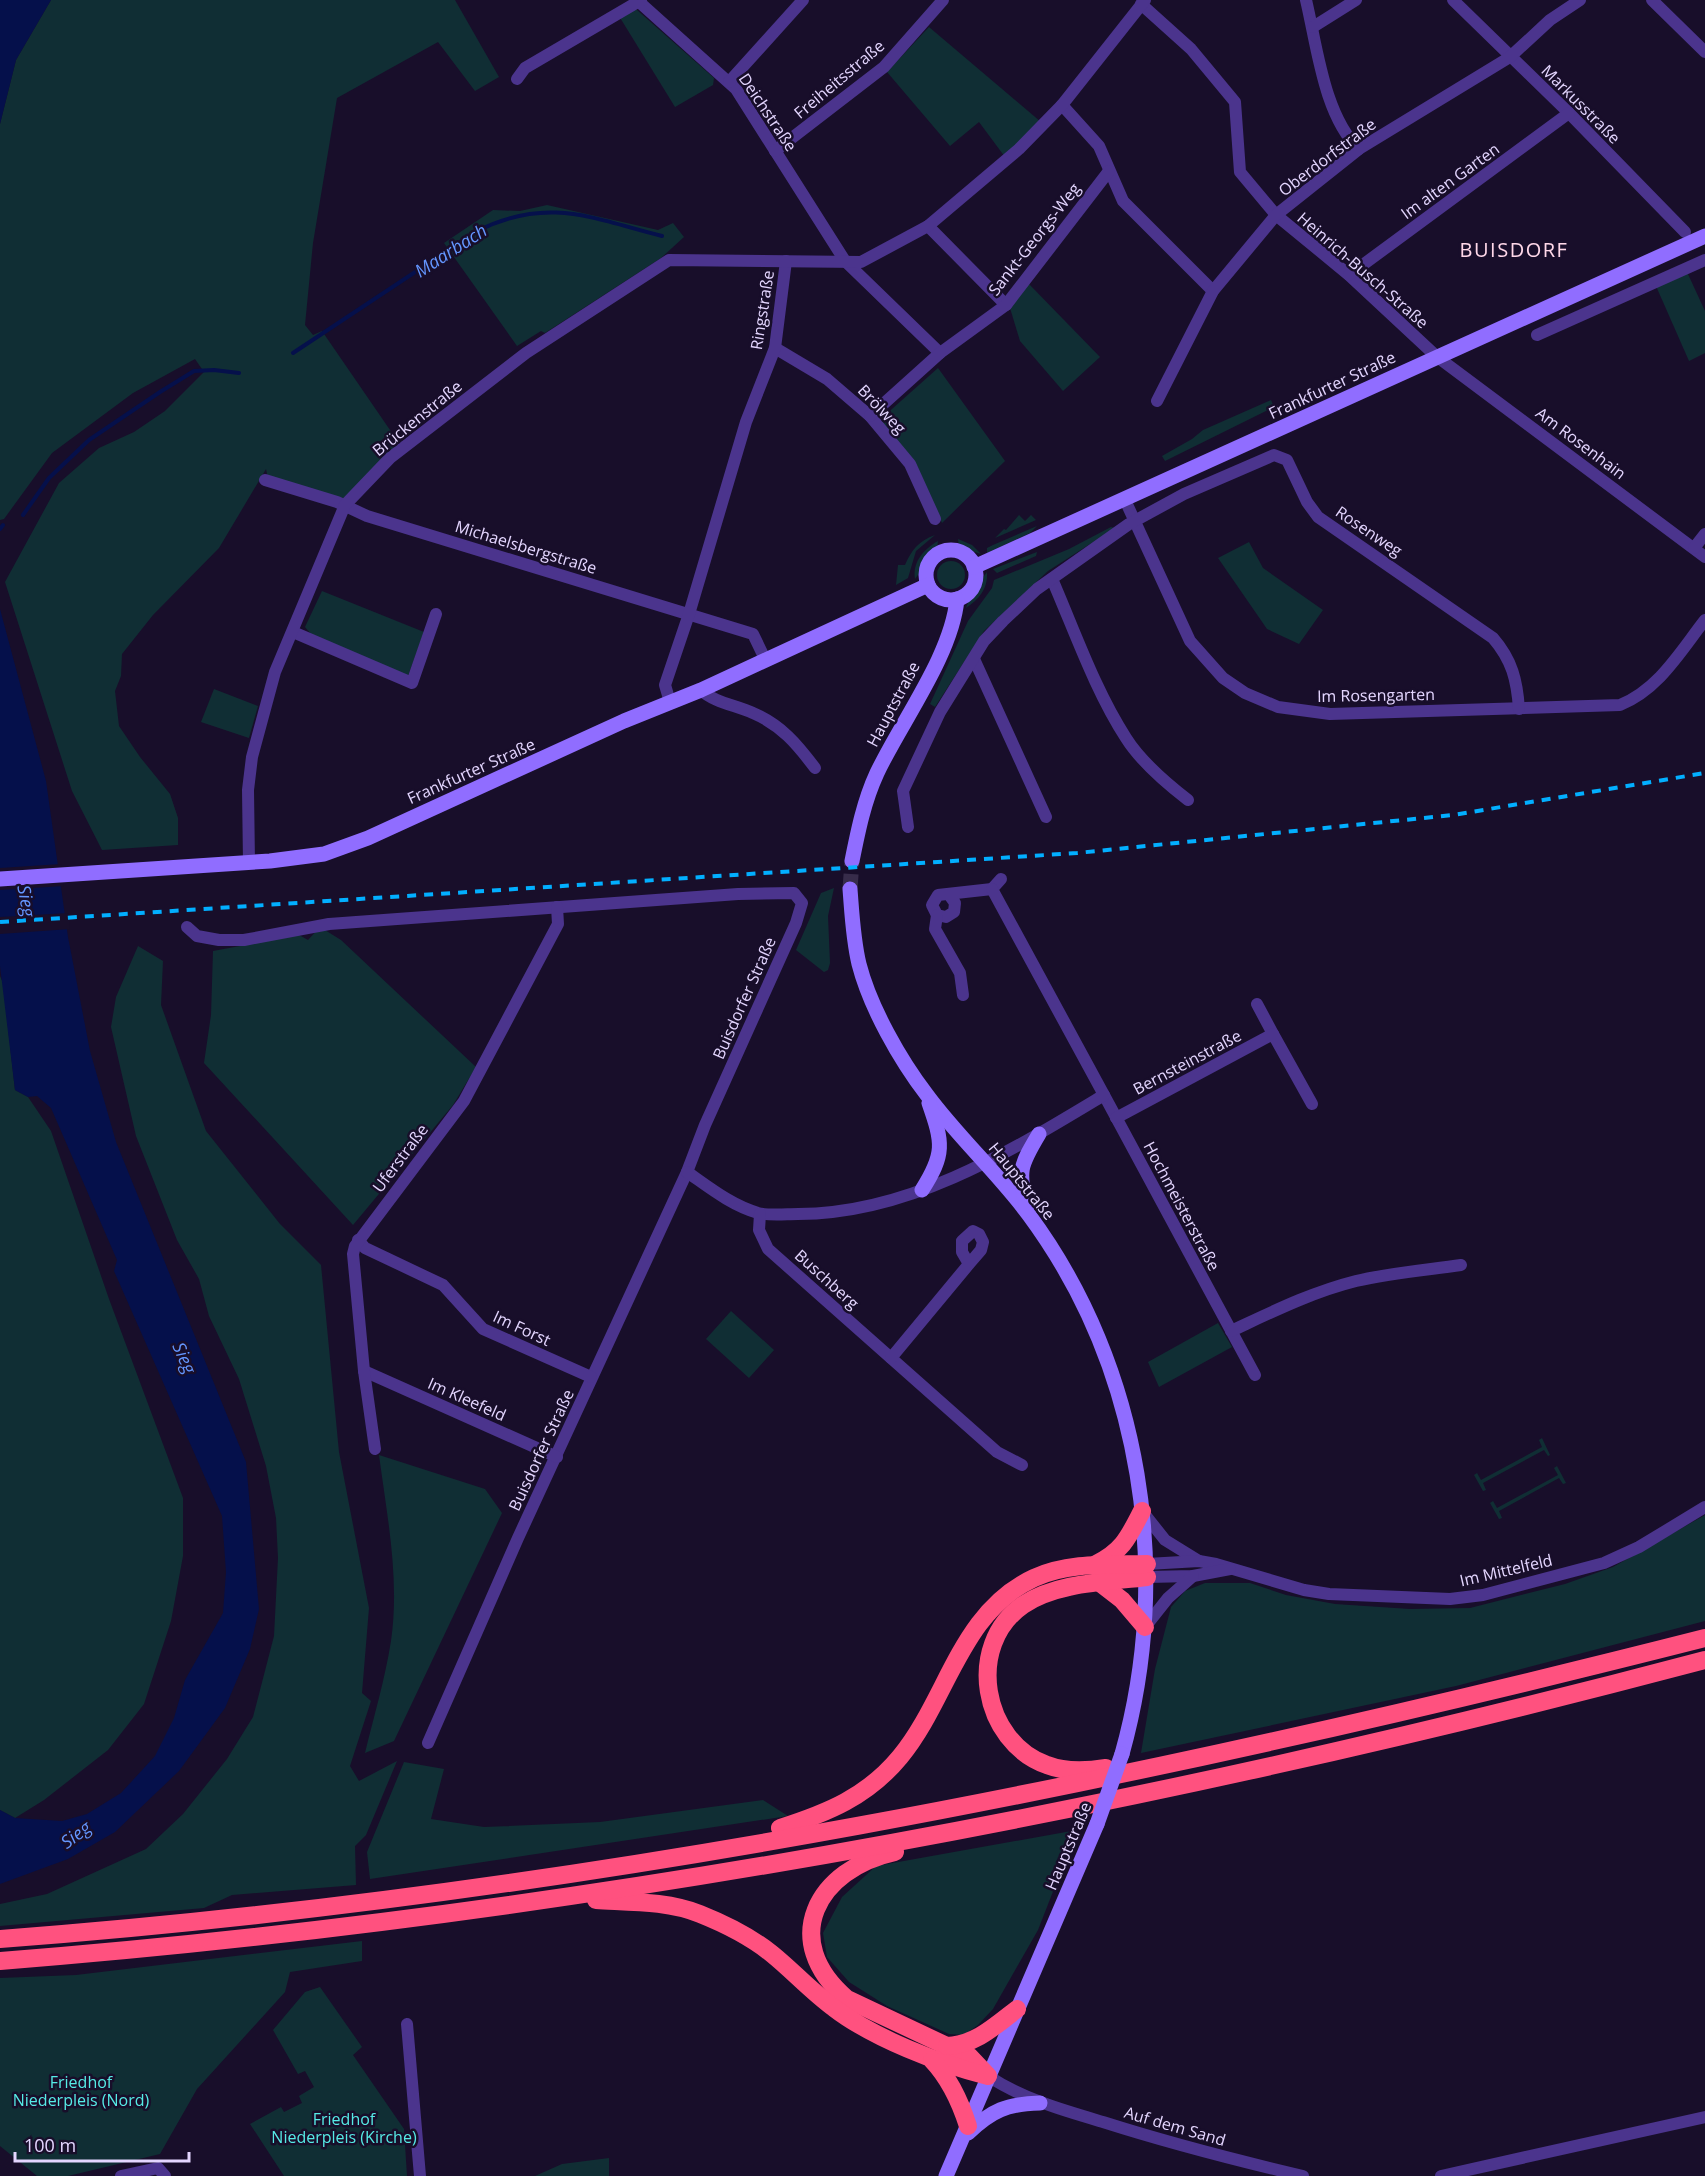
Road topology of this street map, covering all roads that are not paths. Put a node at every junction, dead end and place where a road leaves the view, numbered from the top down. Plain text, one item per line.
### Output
1 (803, 0) edge
2 (943, 0) edge
3 (1306, 0) edge
4 (1356, 0) edge
5 (1453, 0) edge
6 (1580, 0) edge
7 (1652, 0) edge
8 (639, 1) edge
9 (1143, 2) edge
10 (1313, 27) junction
11 (1705, 52) edge
12 (1510, 57) junction
13 (517, 79) dead end
14 (729, 82) junction
15 (1062, 105) junction
16 (1569, 113) junction
17 (1359, 149) junction
18 (775, 151) junction
19 (1109, 171) junction
20 (1276, 215) junction
21 (928, 226) junction
22 (1685, 232) dead end
23 (1705, 236) edge
24 (1705, 260) edge
25 (786, 261) junction
26 (844, 261) junction
27 (1349, 275) junction
28 (1214, 291) junction
29 (1006, 305) junction
30 (1537, 335) dead end
31 (775, 348) junction
32 (940, 353) junction
33 (1436, 356) junction
34 (1157, 401) dead end
35 (870, 416) junction
36 (265, 480) dead end
37 (1125, 500) junction
38 (345, 505) junction
39 (935, 519) dead end
40 (1134, 522) junction
41 (1705, 534) edge
42 (1694, 548) junction
43 (1705, 557) edge
44 (974, 567) junction
45 (1052, 579) junction
46 (928, 585) junction
47 (957, 599) junction
48 (436, 614) dead end
49 (689, 614) junction
50 (1705, 620) edge
51 (293, 632) junction
52 (765, 659) junction
53 (974, 660) junction
54 (701, 690) junction
55 (670, 702) junction
56 (1519, 709) junction
57 (815, 768) dead end
58 (1188, 800) dead end
59 (1046, 817) dead end
60 (908, 827) dead end
61 (852, 861) tunnel mouth
62 (249, 863) junction
63 (0, 879) edge
64 (1001, 879) dead end
65 (850, 889) tunnel mouth
66 (992, 889) junction
67 (558, 907) junction
68 (187, 927) dead end
69 (963, 995) dead end
70 (1257, 1004) dead end
71 (1273, 1034) junction
72 (926, 1095) junction
73 (1104, 1095) junction
74 (1312, 1104) dead end
75 (1116, 1118) junction
76 (1039, 1134) junction
77 (984, 1163) junction
78 (687, 1172) junction
79 (922, 1190) junction
80 (1028, 1213) junction
81 (760, 1214) junction
82 (358, 1240) junction
83 (969, 1264) dead end
84 (1461, 1265) dead end
85 (1232, 1331) junction
86 (891, 1358) junction
87 (364, 1371) junction
88 (1255, 1375) dead end
89 (591, 1377) junction
90 (375, 1449) dead end
91 (557, 1457) junction
92 (1022, 1465) dead end
93 (1705, 1507) edge
94 (1142, 1511) junction
95 (1199, 1561) junction
96 (1095, 1565) junction
97 (1230, 1569) junction
98 (1147, 1570) junction
99 (1193, 1576) junction
100 (1100, 1583) junction
101 (1145, 1627) junction
102 (1705, 1638) edge
103 (1705, 1660) edge
104 (428, 1743) dead end
105 (1167, 1765) junction
106 (973, 1826) junction
107 (692, 1854) junction
108 (559, 1897) junction
109 (0, 1939) edge
110 (0, 1961) edge
111 (1017, 2009) junction
112 (407, 2024) dead end
113 (947, 2046) junction
114 (931, 2059) junction
115 (988, 2076) junction
116 (1041, 2103) junction
117 (1705, 2117) edge
118 (966, 2132) junction
119 (162, 2172) edge
120 (121, 2176) edge
121 (420, 2176) edge
122 (946, 2176) edge
123 (1303, 2176) edge
124 (1441, 2176) edge

1 - 14 street
2 - 18 street, Freiheitsstraße
3 - 10 street
4 - 10 street
5 - 12 street, Markusstraße
6 - 12 street, Oberdorfstraße
7 - 11 street
8 - 13 street, Deichstraße
8 - 14 street, Deichstraße
9 - 15 street, Ringstraße
9 - 20 street, Heinrich-Busch-Straße
10 - 17 street
12 - 16 street, Markusstraße
12 - 17 street, Oberdorfstraße
14 - 18 street, Deichstraße
15 - 19 street
15 - 21 street, Ringstraße
16 - 22 street, Markusstraße
16 - 27 street, Im alten Garten
17 - 20 street, Oberdorfstraße
18 - 26 street, Deichstraße
19 - 28 street
19 - 29 street, Sankt-Georgs-Weg
20 - 27 street, Heinrich-Busch-Straße
20 - 28 street, Oberdorfstraße
21 - 26 street, Ringstraße
21 - 29 street
23 - 33 main road, Frankfurter Straße
24 - 30 street
25 - 26 street, Ringstraße
25 - 31 street, Ringstraße
25 - 38 street, Brückenstraße
26 - 32 street, Deichstraße
27 - 33 street, Heinrich-Busch-Straße
28 - 34 street, Oberdorfstraße
29 - 32 street, Sankt-Georgs-Weg
31 - 35 street, Brölweg
31 - 49 street, Ringstraße
32 - 35 street, Sankt-Georgs-Weg
33 - 37 main road, Frankfurter Straße
33 - 42 street, Am Rosenhain
35 - 39 street, Brölweg
36 - 38 street, Michaelsbergstraße
37 - 40 street, Im Rosengarten
37 - 44 main road, Frankfurter Straße
38 - 49 street, Michaelsbergstraße
38 - 51 street, Brückenstraße
40 - 45 street, Rosenweg
40 - 56 street, Im Rosengarten
40 - 56 street, Rosenweg
41 - 42 street
42 - 43 street, Am Rosenhain
44 - 46 main road
44 - 47 main road
45 - 53 street, Rosenweg
45 - 58 street
46 - 47 main road
46 - 52 main road, Frankfurter Straße
47 - 61 main road, Hauptstraße
48 - 51 street
49 - 52 street, Michaelsbergstraße
49 - 55 street, Ringstraße
50 - 56 street, Im Rosengarten
51 - 62 street, Brückenstraße
52 - 54 main road, Frankfurter Straße
53 - 59 street
53 - 60 street, Rosenweg
54 - 55 main road, Frankfurter Straße
54 - 57 street
55 - 62 main road, Frankfurter Straße
62 - 63 main road, Frankfurter Straße
64 - 66 street
65 - 72 main road, Hauptstraße
66 - 69 street
66 - 73 street, Hochmeisterstraße
67 - 68 street
67 - 78 street, Buisdorfer Straße
67 - 82 street, Uferstraße
70 - 71 street
71 - 74 street
71 - 75 street, Bernsteinstraße
72 - 77 main road, Hauptstraße
72 - 79 main road
73 - 75 street, Hochmeisterstraße
73 - 76 street
75 - 85 street, Hochmeisterstraße
76 - 77 street
76 - 80 main road
77 - 79 street
77 - 80 main road, Hauptstraße
78 - 81 street
78 - 89 street, Buisdorfer Straße
79 - 81 street
80 - 94 main road, Hauptstraße
81 - 86 street, Buschberg
82 - 87 street
82 - 89 street, Im Forst
83 - 86 street
84 - 85 street
85 - 88 street, Hochmeisterstraße
86 - 92 street, Buschberg
87 - 90 street
87 - 91 street, Im Kleefeld
89 - 91 street, Buisdorfer Straße
91 - 104 street, Buisdorfer Straße
93 - 97 street, Im Mittelfeld
94 - 95 street, Hauptstraße
94 - 96 highway
94 - 98 main road, Hauptstraße
95 - 97 street, Im Mittelfeld
95 - 98 street, Im Mittelfeld
96 - 98 highway
96 - 107 highway
97 - 99 street, Im Mittelfeld
98 - 99 street, Im Mittelfeld
98 - 100 highway
98 - 101 main road, Hauptstraße
99 - 101 street
100 - 101 highway
100 - 105 highway
101 - 111 main road, Hauptstraße, bridge
102 - 105 highway
103 - 106 highway
105 - 107 highway
106 - 108 highway
106 - 113 highway
107 - 109 highway
108 - 110 highway
108 - 114 highway
111 - 113 highway
111 - 115 main road, Hauptstraße
112 - 121 street
113 - 115 highway
114 - 115 highway
114 - 118 highway
115 - 116 street, Auf dem Sand
115 - 118 main road, Hauptstraße
116 - 118 main road
116 - 123 street, Auf dem Sand
117 - 124 street
118 - 122 main road, Hauptstraße
119 - 120 street

